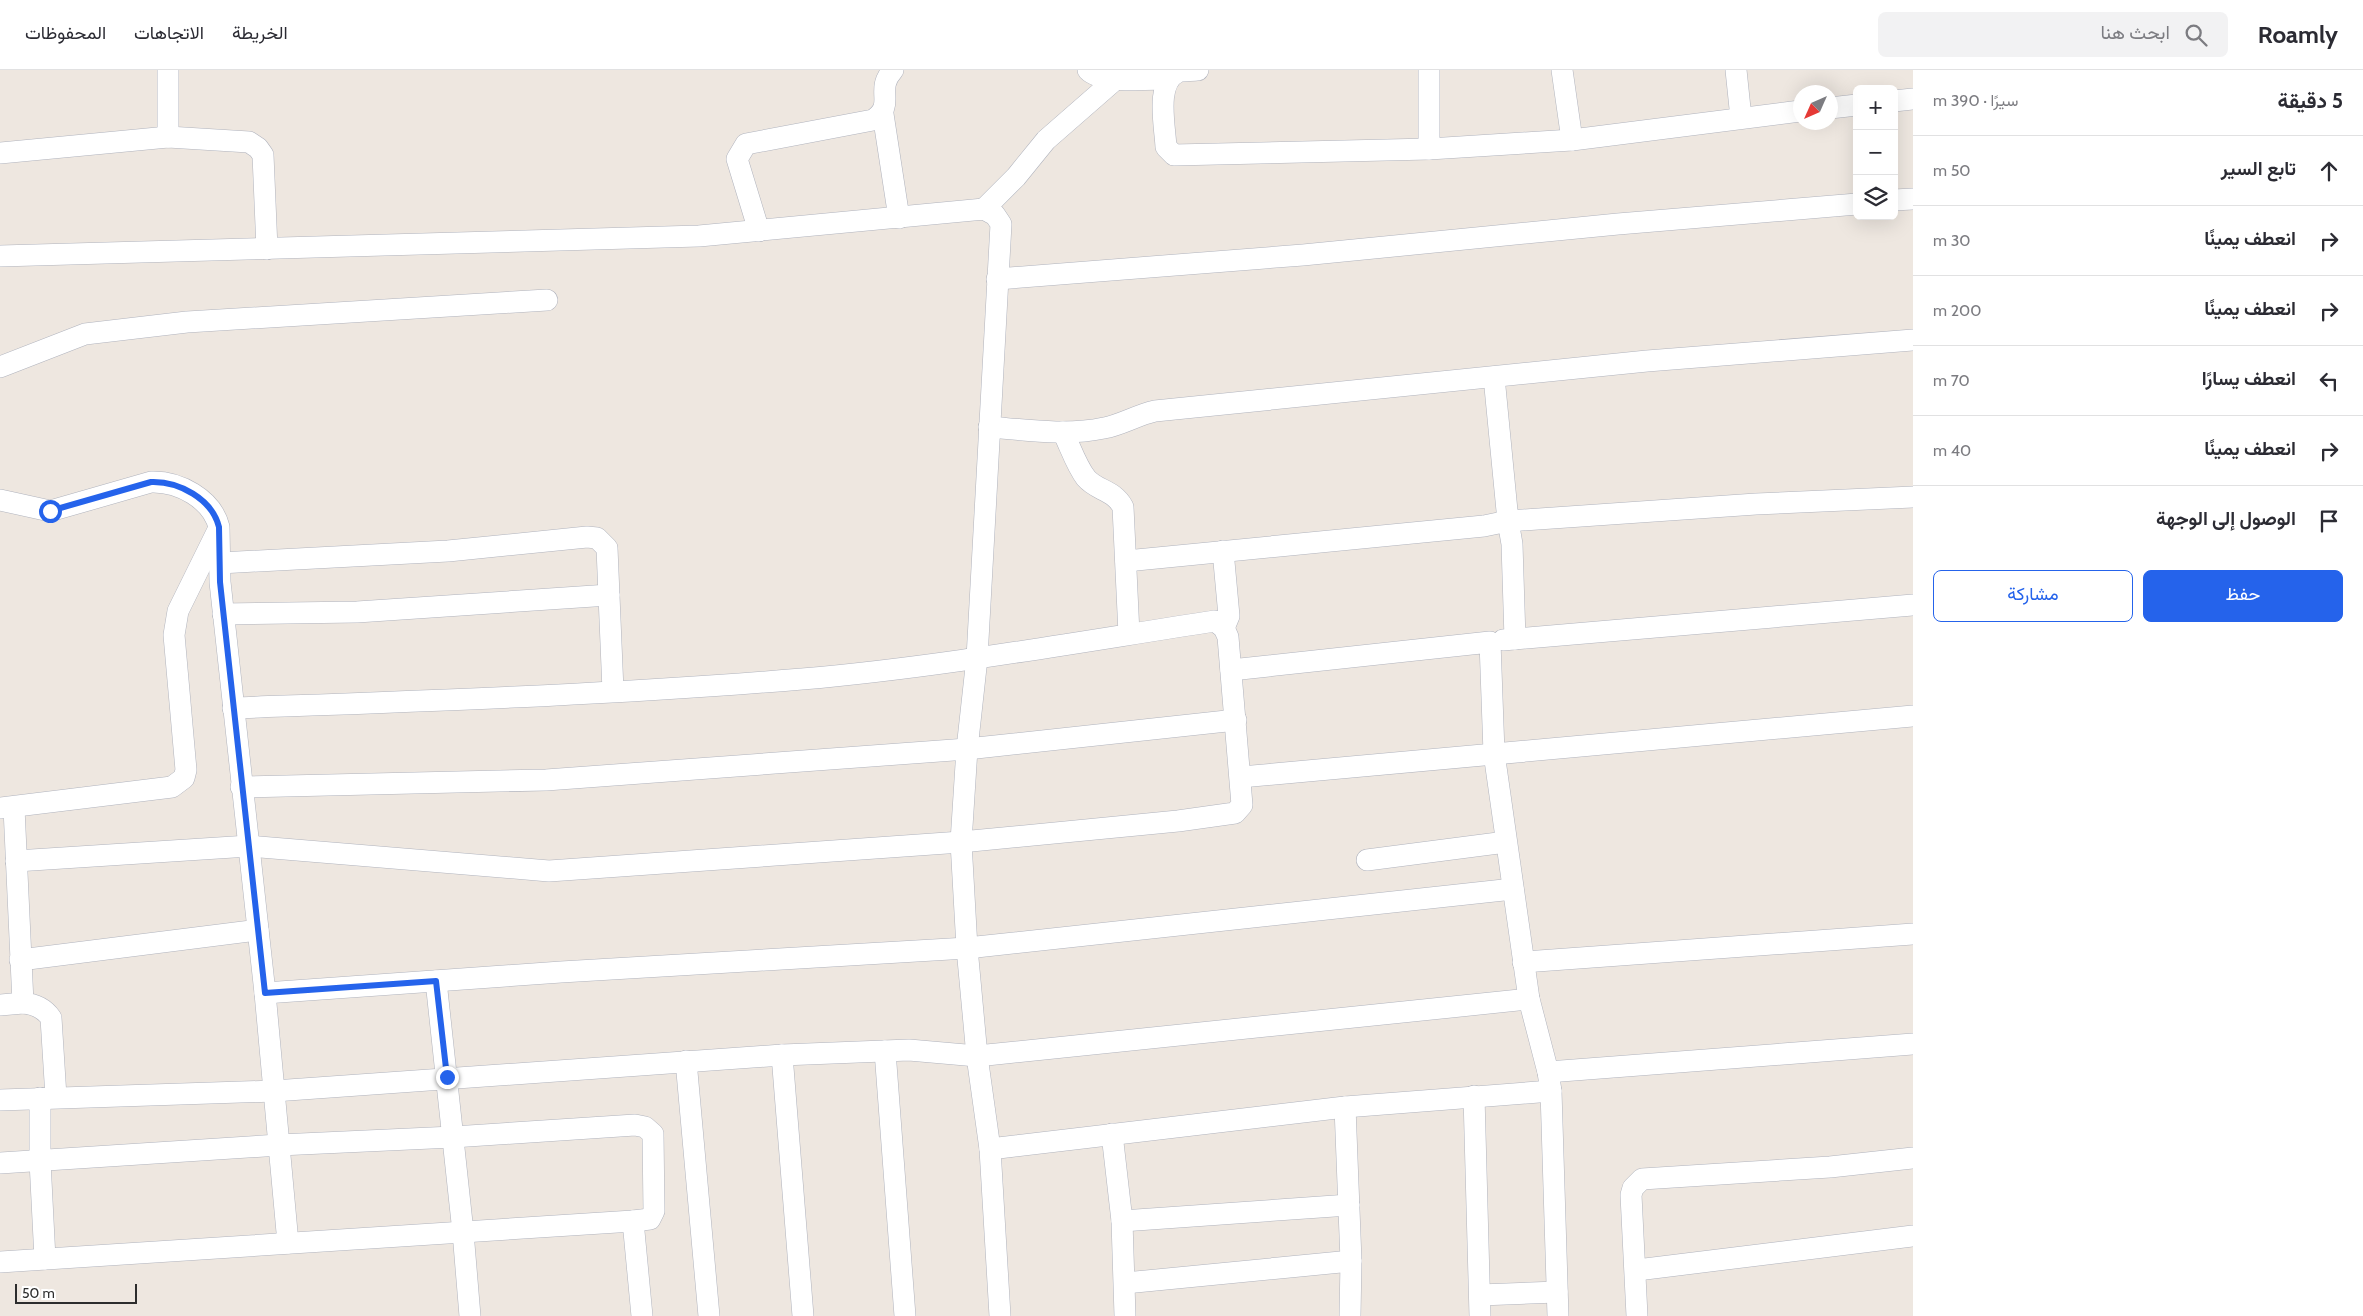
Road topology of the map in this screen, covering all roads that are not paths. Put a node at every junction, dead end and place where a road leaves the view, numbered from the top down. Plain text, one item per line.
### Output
1 (893, 70) edge
2 (1088, 70) edge
3 (1198, 70) edge
4 (1428, 70) edge
5 (1562, 70) edge
6 (1736, 70) edge
7 (170, 71) edge
8 (1117, 78) junction
9 (1169, 79) junction
10 (1913, 99) edge
11 (1898, 101) edge
12 (1853, 105) edge
13 (1838, 107) edge
14 (1793, 113) edge
15 (883, 114) junction
16 (1741, 118) junction
17 (168, 137) junction
18 (1572, 140) junction
19 (1429, 149) junction
20 (0, 153) edge
21 (1913, 199) edge
22 (1898, 200) edge
23 (1853, 204) edge
24 (984, 209) junction
25 (899, 218) junction
26 (759, 231) junction
27 (267, 249) junction
28 (0, 256) edge
29 (997, 279) junction
30 (547, 300) dead end
31 (1913, 340) edge
32 (0, 366) edge
33 (1494, 377) junction
34 (989, 427) junction
35 (1063, 432) junction
36 (1913, 497) edge
37 (0, 500) edge
38 (1508, 521) junction
39 (219, 527) junction
40 (1223, 551) junction
41 (1126, 561) junction
42 (220, 563) junction
43 (609, 595) junction
44 (1913, 605) edge
45 (223, 614) junction
46 (1224, 628) junction
47 (1129, 634) junction
48 (1515, 639) junction
49 (1490, 642) junction
50 (977, 658) junction
51 (1231, 670) junction
52 (613, 691) junction
53 (233, 708) junction
54 (1913, 716) edge
55 (1236, 720) junction
56 (967, 749) junction
57 (1494, 753) junction
58 (1241, 778) junction
59 (241, 787) junction
60 (7, 808) edge
61 (961, 842) junction
62 (1506, 842) junction
63 (249, 846) junction
64 (1367, 860) dead end
65 (16, 862) junction
66 (1513, 889) junction
67 (258, 930) junction
68 (1913, 934) edge
69 (967, 948) junction
70 (20, 960) junction
71 (1523, 962) junction
72 (436, 981) junction
73 (265, 993) junction
74 (1529, 999) junction
75 (23, 1003) junction
76 (0, 1004) edge
77 (1913, 1044) edge
78 (885, 1051) junction
79 (782, 1055) junction
80 (977, 1056) junction
81 (686, 1061) junction
82 (447, 1077) junction
83 (1550, 1081) junction
84 (274, 1091) junction
85 (1474, 1096) junction
86 (48, 1098) junction
87 (0, 1100) edge
88 (1345, 1107) junction
89 (1112, 1134) junction
90 (453, 1137) junction
91 (279, 1145) junction
92 (990, 1149) junction
93 (1913, 1158) edge
94 (40, 1161) junction
95 (0, 1163) edge
96 (1348, 1205) junction
97 (633, 1221) junction
98 (1122, 1221) junction
99 (463, 1232) junction
100 (1913, 1236) edge
101 (288, 1243) junction
102 (46, 1259) junction
103 (1351, 1261) junction
104 (0, 1262) edge
105 (1636, 1270) junction
106 (1125, 1283) junction
107 (1557, 1292) junction
108 (1480, 1306) edge
109 (470, 1316) edge
110 (642, 1316) edge
111 (708, 1316) edge
112 (803, 1316) edge
113 (905, 1316) edge
114 (1000, 1316) edge
115 (1125, 1316) edge
116 (1350, 1316) edge
117 (1558, 1316) edge
118 (1637, 1316) edge

1 - 15 street
2 - 8 street
3 - 9 street
4 - 19 street
5 - 18 street
6 - 16 street
7 - 17 street
8 - 9 street
8 - 24 street
9 - 19 street
10 - 11 street
12 - 13 street
14 - 16 street
15 - 25 street
15 - 26 street
16 - 18 street
17 - 20 street
17 - 27 street
18 - 19 street
21 - 22 street
23 - 29 street
24 - 25 street
24 - 29 street
25 - 26 street
26 - 27 street
27 - 28 street
29 - 34 street
30 - 32 street
31 - 33 street
33 - 35 street
33 - 38 street
34 - 35 street
34 - 50 street
35 - 41 street
36 - 38 street
37 - 39 street
38 - 40 street
38 - 48 street
39 - 42 street
39 - 60 street
40 - 41 street
40 - 46 street
41 - 47 street
42 - 43 street
42 - 45 street
43 - 45 street
43 - 52 street
44 - 48 street
45 - 53 street
46 - 47 street
46 - 51 street
47 - 50 street
48 - 49 street
49 - 51 street
49 - 57 street
50 - 52 street
50 - 56 street
51 - 55 street
52 - 53 street
53 - 59 street
54 - 57 street
55 - 56 street
55 - 58 street
56 - 59 street
56 - 61 street
57 - 58 street
57 - 62 street
58 - 61 street
59 - 63 street
60 - 65 street
61 - 63 street
61 - 69 street
62 - 64 street
62 - 66 street
63 - 65 street
63 - 67 street
65 - 70 street
66 - 69 street
66 - 71 street
67 - 70 street
67 - 73 street
68 - 71 street
69 - 72 street
69 - 80 street
70 - 75 street
71 - 74 street
72 - 73 street
72 - 82 street
73 - 84 street
74 - 80 street
74 - 83 street
75 - 76 street
75 - 86 street
77 - 83 street
78 - 79 street
78 - 80 street
78 - 113 street
79 - 81 street
79 - 112 street
80 - 92 street
81 - 82 street
81 - 111 street
82 - 84 street
82 - 90 street
83 - 85 street
83 - 107 street
84 - 86 street
84 - 91 street
85 - 88 street
85 - 108 street
86 - 87 street
86 - 94 street
88 - 89 street
88 - 96 street
89 - 92 street
89 - 98 street
90 - 91 street
90 - 97 street
90 - 99 street
91 - 94 street
91 - 101 street
92 - 114 street
93 - 105 street
94 - 95 street
94 - 102 street
96 - 98 street
96 - 103 street
97 - 99 street
97 - 110 street
98 - 106 street
99 - 101 street
99 - 109 street
100 - 105 street
101 - 102 street
102 - 104 street
103 - 106 street
103 - 116 street
105 - 118 street
106 - 115 street
107 - 108 street
107 - 117 street

